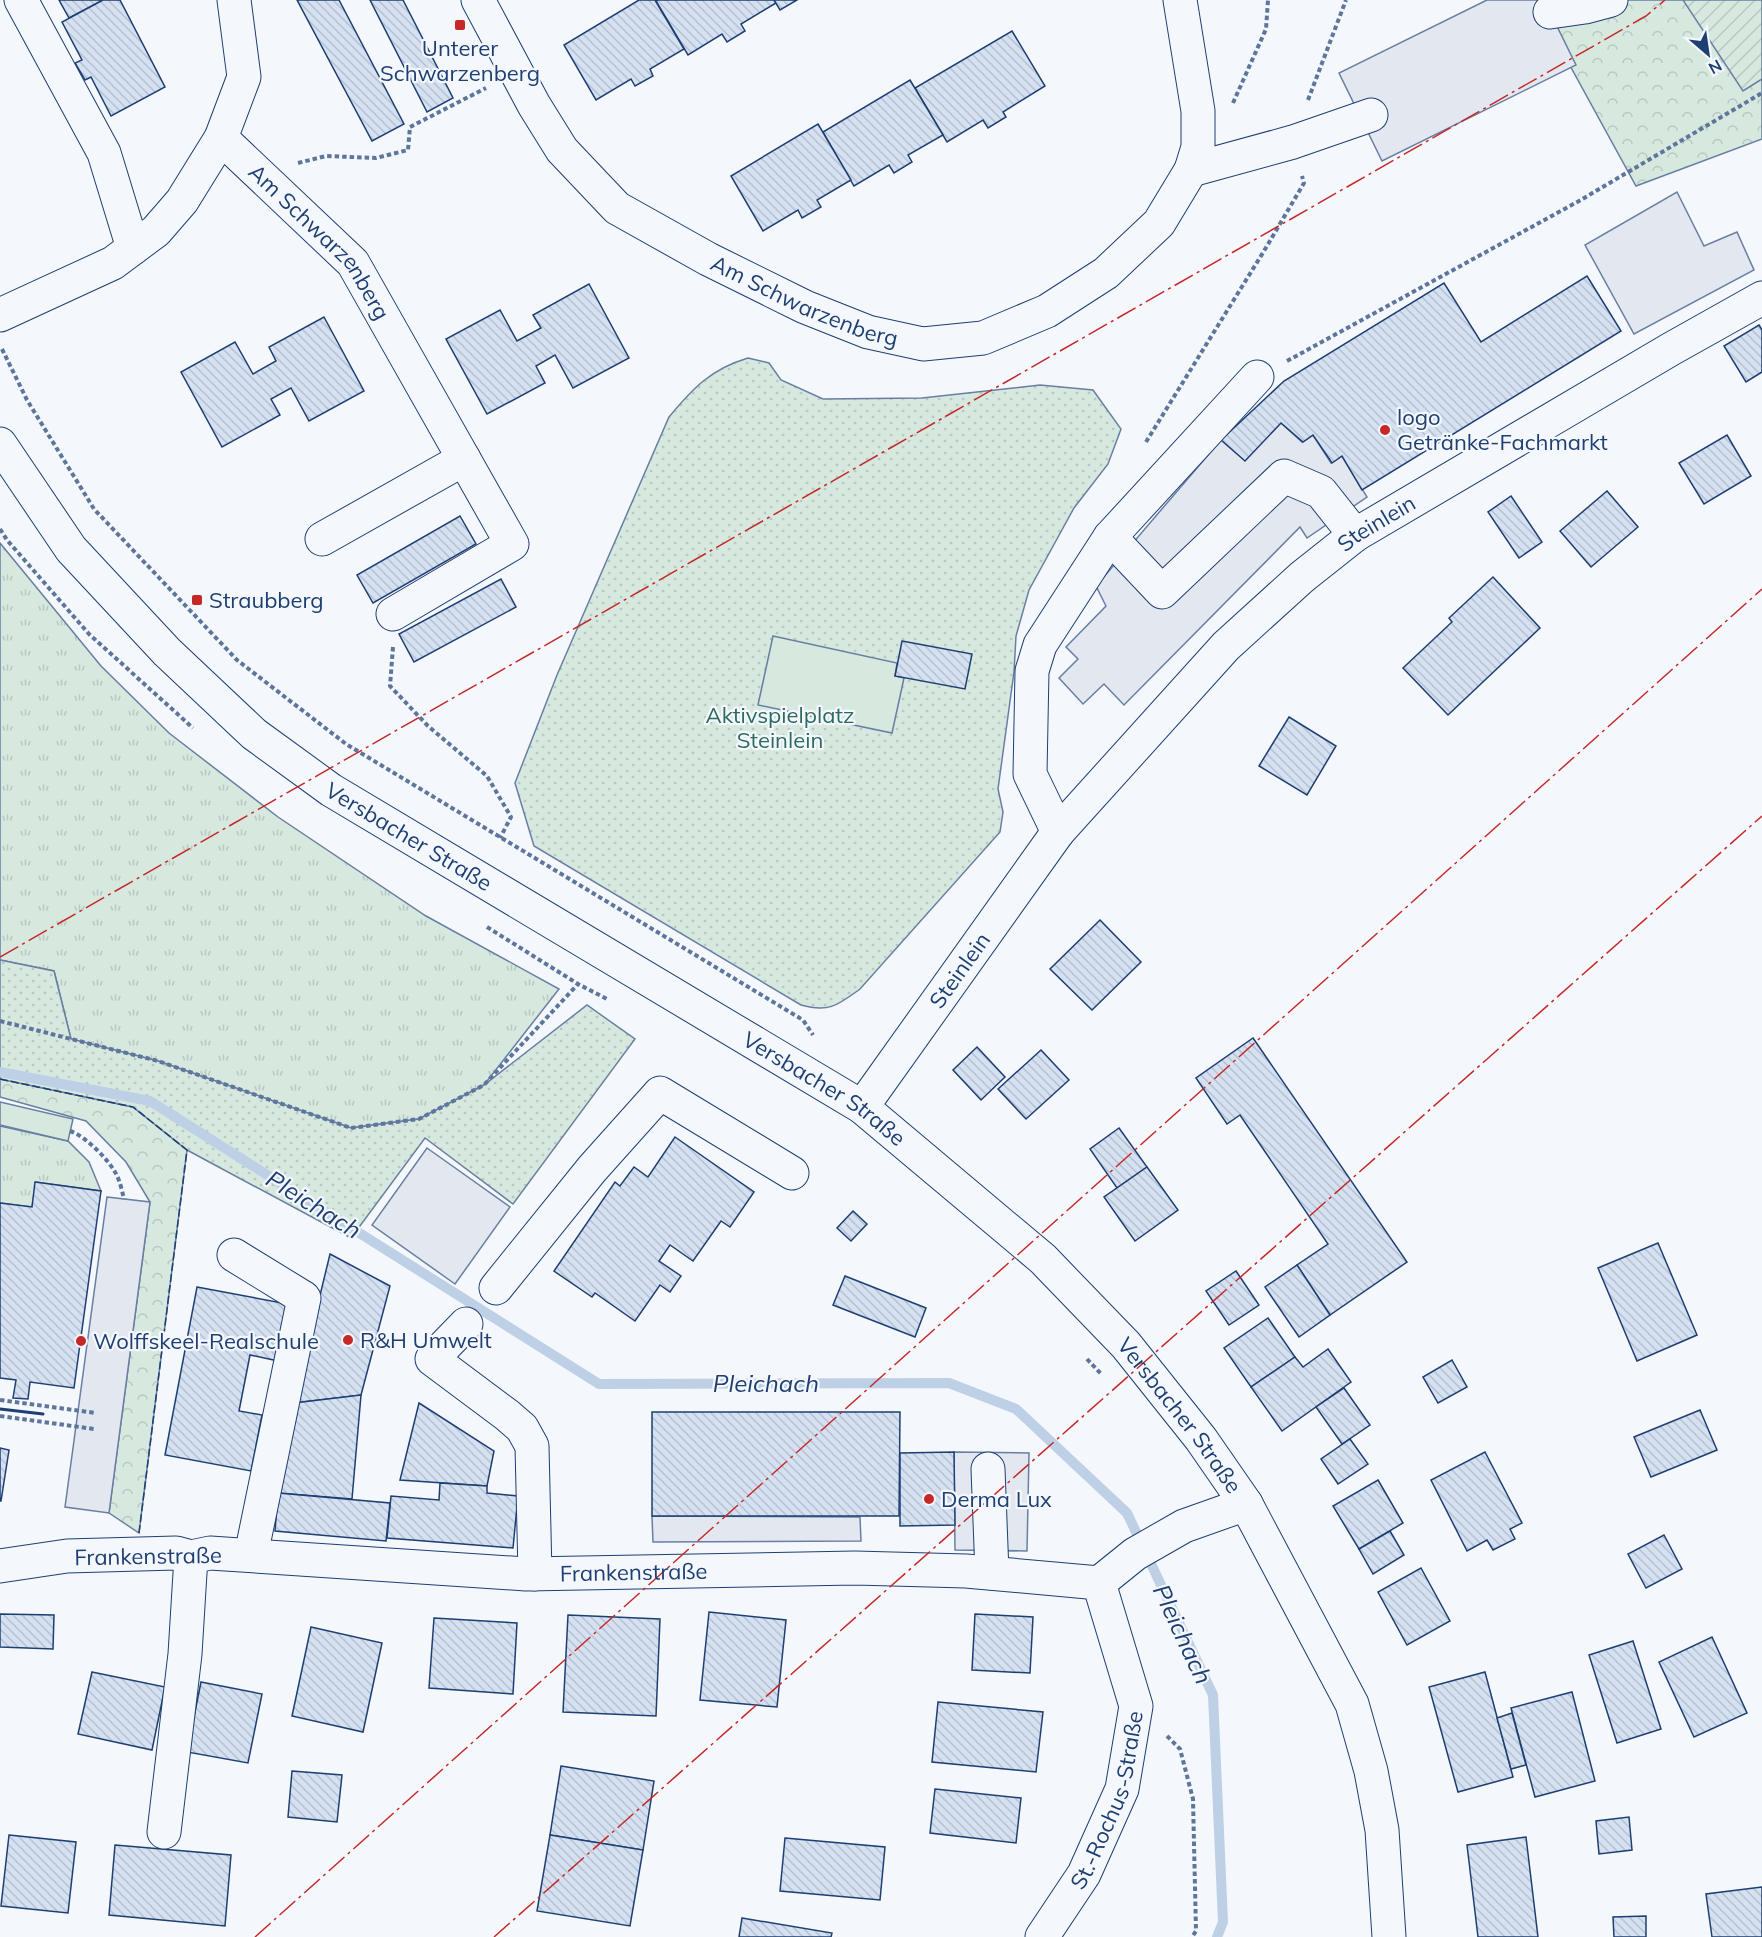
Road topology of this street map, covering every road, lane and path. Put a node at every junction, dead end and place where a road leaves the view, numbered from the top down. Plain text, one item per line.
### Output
1 (21, 0) edge
2 (234, 0) edge
3 (478, 0) edge
4 (1179, 0) edge
5 (1268, 0) edge
6 (1346, 0) edge
7 (1611, 0) edge
8 (1550, 12) dead end
9 (489, 87) dead end
10 (1762, 93) edge
11 (1198, 111) junction
12 (1371, 115) dead end
13 (220, 138) junction
14 (1293, 142) junction
15 (326, 156) dead end
16 (1191, 170) junction
17 (134, 248) junction
18 (1264, 251) dead end
19 (1762, 298) edge
20 (0, 315) edge
21 (0, 344) edge
22 (1257, 377) joint
23 (0, 444) edge
24 (464, 459) junction
25 (0, 529) edge
26 (1355, 535) junction
27 (1110, 537) junction
28 (322, 539) dead end
29 (393, 614) joint
30 (199, 734) dead end
31 (1058, 832) junction
32 (500, 838) junction
33 (482, 924) dead end
34 (578, 984) junction
35 (608, 999) dead end
36 (0, 1021) edge
37 (816, 1040) dead end
38 (862, 1107) junction
39 (70, 1131) dead end
40 (792, 1173) dead end
41 (124, 1199) dead end
42 (234, 1256) dead end
43 (496, 1288) dead end
44 (466, 1324) dead end
45 (1080, 1352) dead end
46 (1102, 1376) dead end
47 (0, 1400) edge
48 (96, 1413) dead end
49 (0, 1416) edge
50 (94, 1429) dead end
51 (988, 1469) dead end
52 (1246, 1504) junction
53 (251, 1555) junction
54 (191, 1557) junction
55 (0, 1566) edge
56 (992, 1573) junction
57 (535, 1574) junction
58 (1100, 1583) junction
59 (1136, 1706) junction
60 (164, 1832) dead end
61 (1042, 1937) edge
62 (1192, 1937) edge
63 (1389, 1937) edge

1 - 17 street
2 - 13 street
3 - 16 street, Am Schwarzenberg
4 - 11 street, Am Schwarzenberg
5 - 11 path
6 - 14 path
7 - 8 street
9 - 15 path
10 - 22 path
11 - 16 street, Am Schwarzenberg
12 - 14 street
13 - 17 street
13 - 24 street, Am Schwarzenberg
14 - 16 street
14 - 18 path
17 - 20 street
19 - 26 street, Steinlein
21 - 32 path
22 - 27 street
23 - 38 street, Versbacher Straße
24 - 28 street
24 - 29 street, Am Schwarzenberg
25 - 30 path
26 - 27 street
26 - 31 street, Steinlein
27 - 31 street
29 - 32 path
31 - 38 street, Steinlein
32 - 37 path
33 - 34 path
34 - 35 path
34 - 36 path
38 - 52 street, Versbacher Straße
39 - 41 path
40 - 43 street
42 - 53 street
44 - 57 street
45 - 46 path
47 - 48 path
49 - 50 path
51 - 56 street
52 - 58 street
52 - 63 street, Versbacher Straße
53 - 54 street, Frankenstraße
53 - 57 street, Frankenstraße
54 - 55 street, Frankenstraße
54 - 60 street
56 - 57 street, Frankenstraße
56 - 58 street, Frankenstraße
58 - 59 street, St.-Rochus-Straße
59 - 61 street, St.-Rochus-Straße
59 - 62 path

